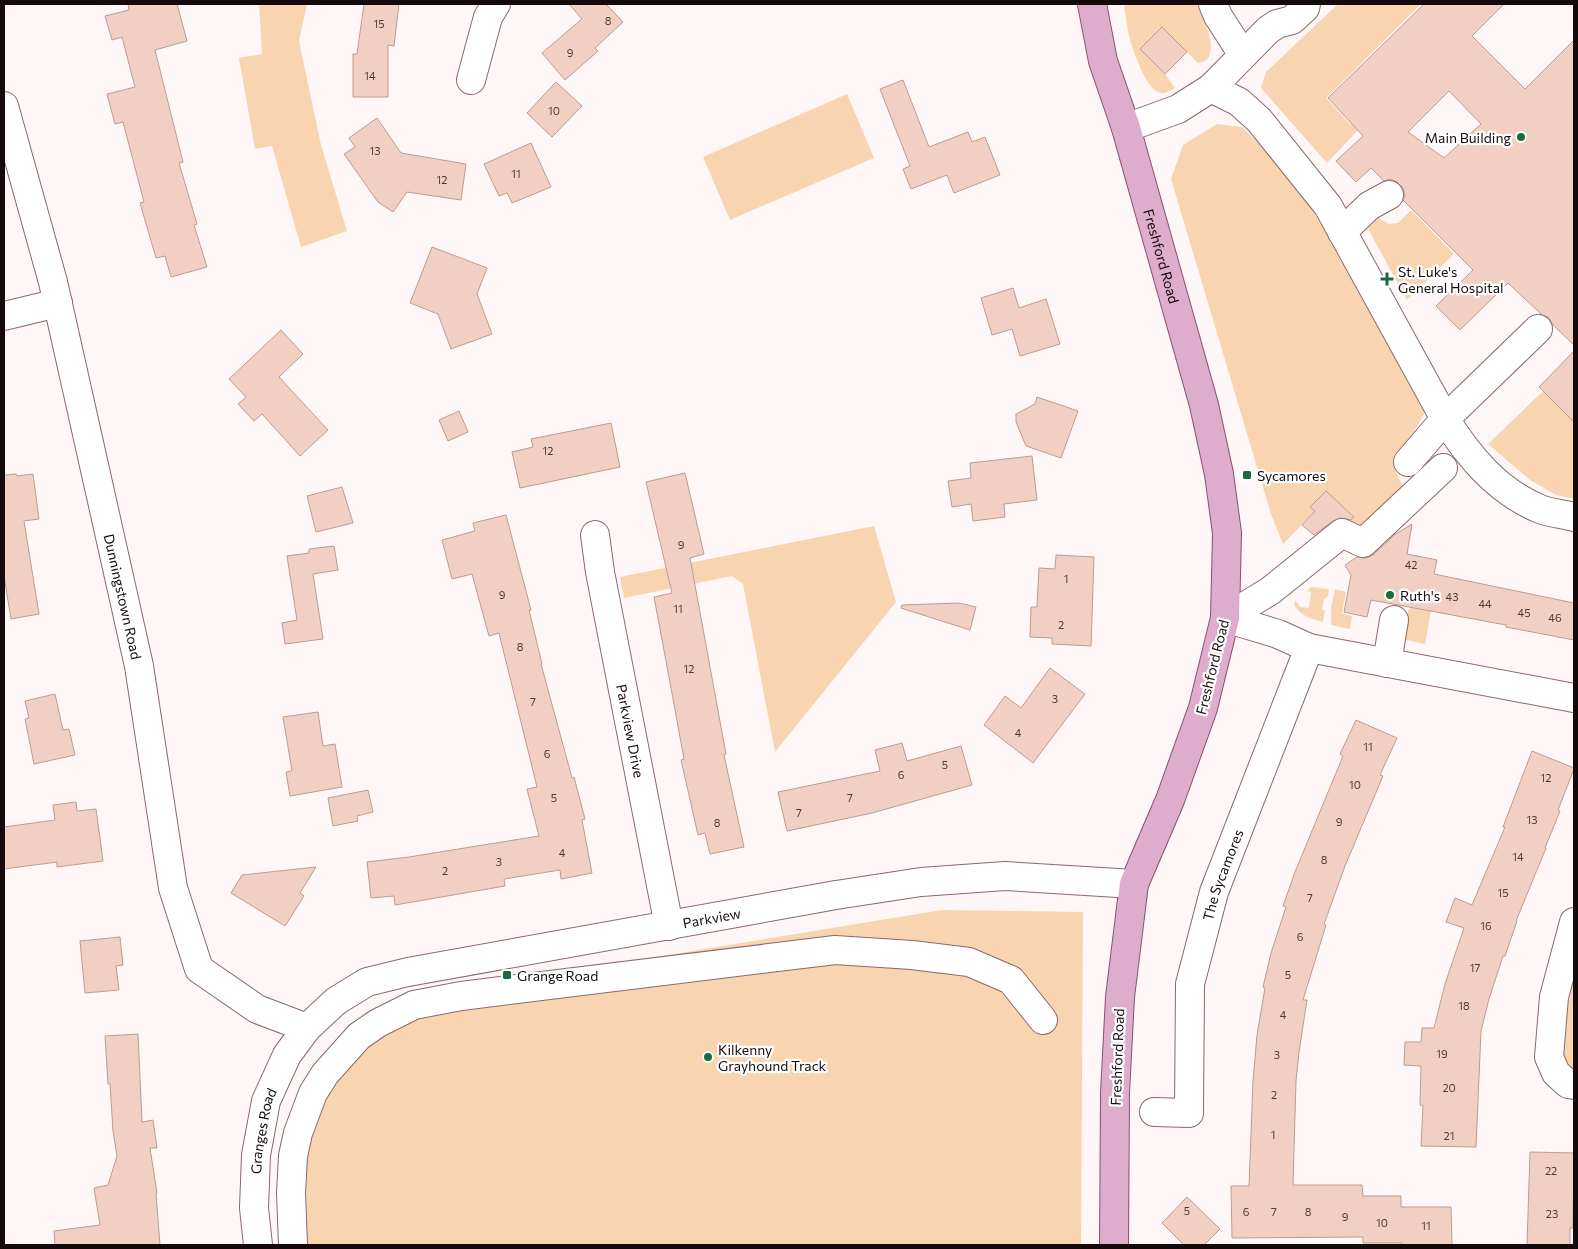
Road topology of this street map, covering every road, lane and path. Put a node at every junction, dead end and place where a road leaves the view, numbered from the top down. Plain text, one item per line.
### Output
1 (496, 4) edge
2 (1092, 4) edge
3 (1213, 4) edge
4 (1306, 4) edge
5 (1280, 14) edge
6 (1243, 55) junction
7 (471, 80) dead end
8 (1211, 88) junction
9 (4, 106) edge
10 (1126, 128) junction
11 (1389, 195) dead end
12 (1342, 232) junction
13 (58, 303) junction
14 (4, 316) edge
15 (1538, 329) dead end
16 (1445, 419) junction
17 (1408, 462) dead end
18 (1443, 468) dead end
19 (1574, 517) edge
20 (595, 535) dead end
21 (1225, 618) junction
22 (1394, 620) dead end
23 (1310, 648) junction
24 (1387, 663) junction
25 (1574, 698) edge
26 (1134, 884) junction
27 (1574, 922) edge
28 (669, 926) junction
29 (1044, 1020) dead end
30 (307, 1028) junction
31 (1574, 1085) edge
32 (1154, 1112) dead end
33 (258, 1245) edge
34 (293, 1245) edge
35 (1114, 1245) edge

1 - 7 street
2 - 10 main road, Freshford Road
3 - 6 street
4 - 5 street
5 - 6 street
6 - 8 street
8 - 10 street
8 - 12 street
9 - 13 street, Dunningstown Road
10 - 21 main road, Freshford Road
11 - 12 street
12 - 16 street
13 - 14 street
13 - 30 street, Dunningstown Road
15 - 16 street
16 - 17 street
16 - 19 street
18 - 21 street
20 - 28 street, Parkview Drive
21 - 23 street
21 - 26 main road, Freshford Road
22 - 24 street
23 - 24 street
23 - 32 street, The Sycamores
24 - 25 street
26 - 28 street, Parkview
26 - 35 main road, Freshford Road
27 - 31 street
28 - 30 street, Parkview
29 - 34 street
30 - 33 street, Granges Road

